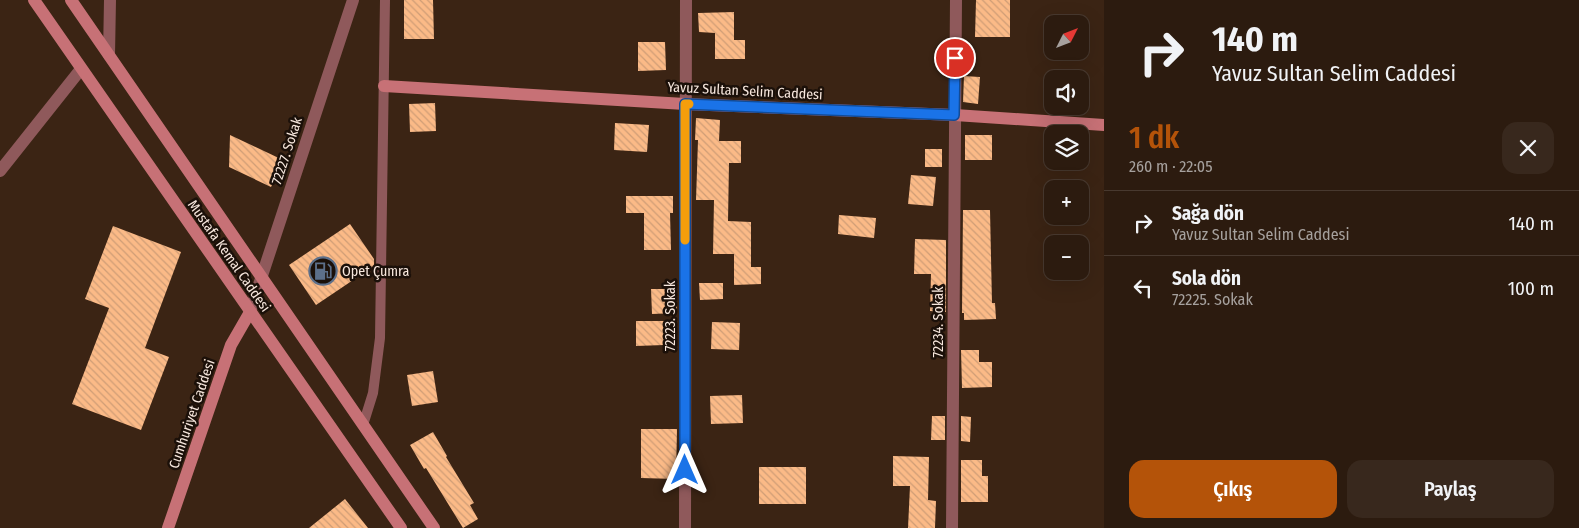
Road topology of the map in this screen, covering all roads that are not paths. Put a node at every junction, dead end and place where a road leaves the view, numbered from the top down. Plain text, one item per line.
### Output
1 (34, 0) edge
2 (71, 0) edge
3 (110, 0) edge
4 (353, 0) edge
5 (385, 0) edge
6 (686, 0) edge
7 (956, 0) edge
8 (109, 54) junction
9 (82, 69) junction
10 (384, 86) junction
11 (685, 104) junction
12 (954, 115) junction
13 (1104, 125) edge
14 (0, 171) edge
15 (262, 277) junction
16 (250, 312) junction
17 (363, 424) junction
18 (168, 528) edge
19 (400, 528) edge
20 (434, 528) edge
21 (685, 528) edge
22 (952, 528) edge

1 - 9 main road, Mustafa Kemal Caddesi
2 - 8 main road, Mustafa Kemal Caddesi
3 - 8 street
4 - 15 street, 72227. Sokak
5 - 10 lane
6 - 11 street, 72223. Sokak
7 - 12 street, 72234. Sokak
8 - 15 main road, Mustafa Kemal Caddesi
9 - 14 street
9 - 16 main road, Mustafa Kemal Caddesi
10 - 11 main road, Yavuz Sultan Selim Caddesi
10 - 17 lane
11 - 12 main road, Yavuz Sultan Selim Caddesi
11 - 21 street, 72223. Sokak
12 - 13 main road, Yavuz Sultan Selim Caddesi
12 - 22 street, 72234. Sokak
15 - 16 street, 72227. Sokak
15 - 17 main road, Mustafa Kemal Caddesi
16 - 18 main road, Cumhuriyet Caddesi
16 - 19 main road, Mustafa Kemal Caddesi
17 - 20 main road, Mustafa Kemal Caddesi

